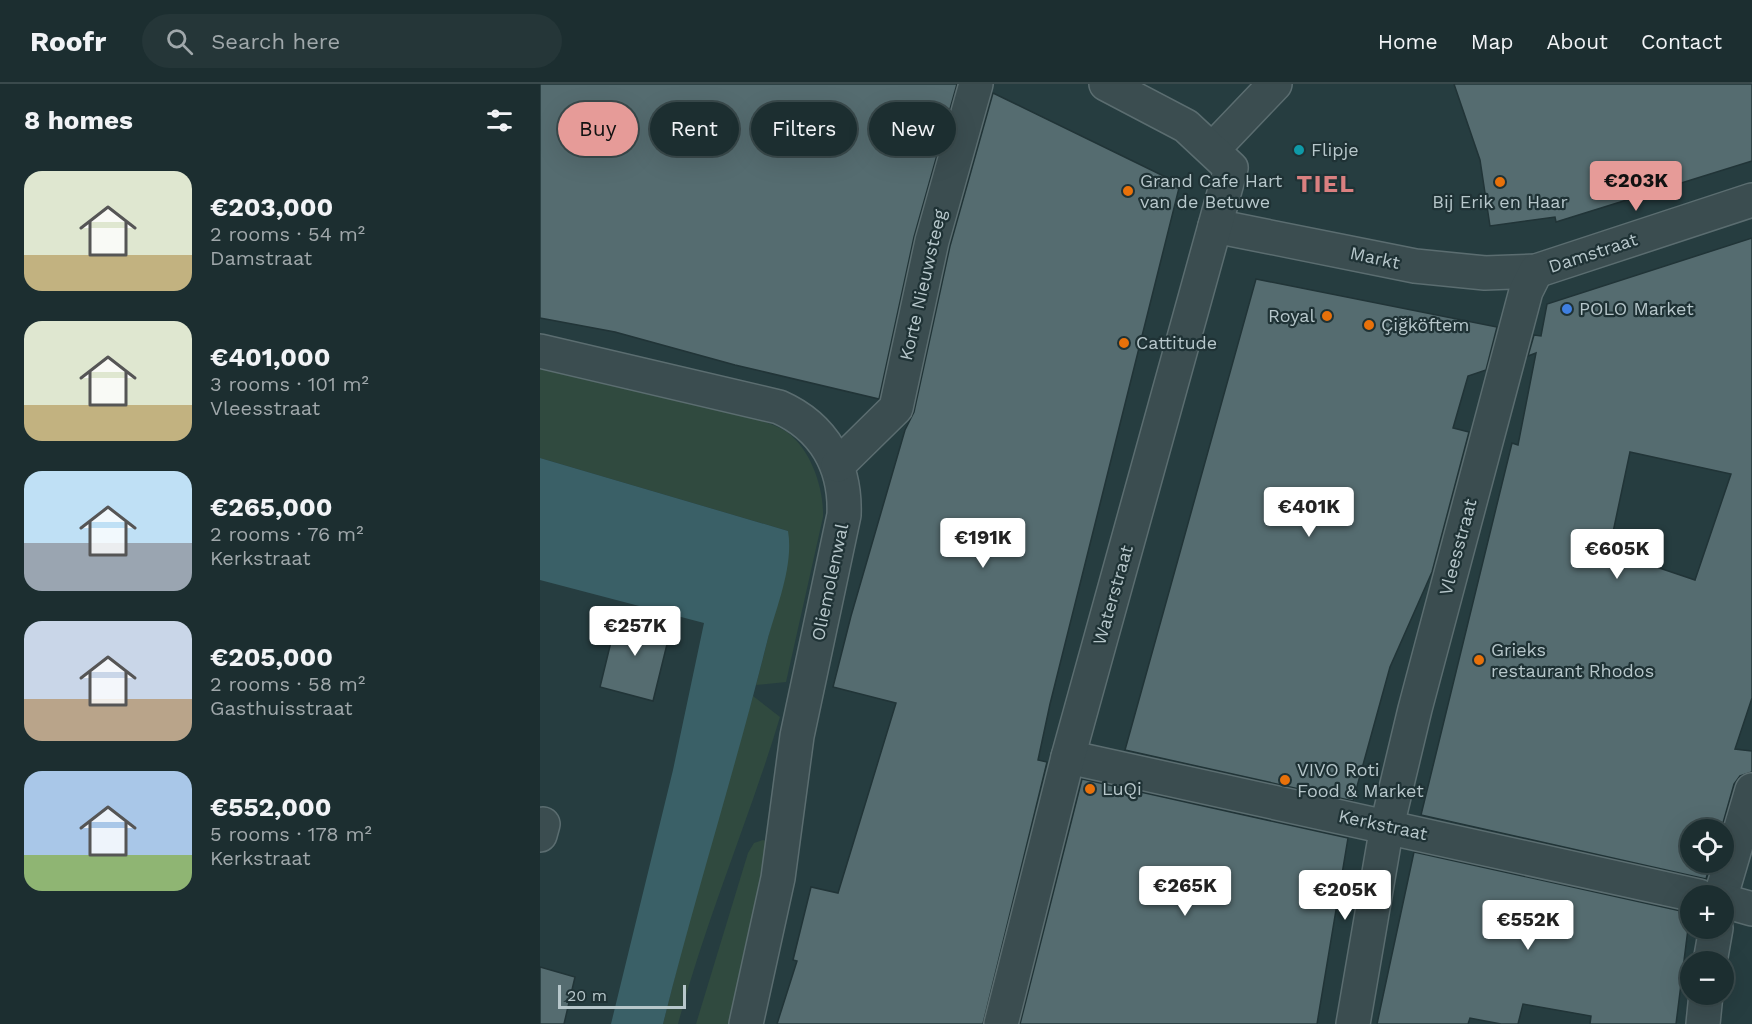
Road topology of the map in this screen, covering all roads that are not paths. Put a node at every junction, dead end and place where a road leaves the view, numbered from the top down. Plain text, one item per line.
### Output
1 (976, 84) edge
2 (1106, 84) edge
3 (1275, 84) edge
4 (1222, 158) junction
5 (1752, 200) edge
6 (1215, 225) junction
7 (1536, 271) junction
8 (540, 351) edge
9 (838, 465) junction
10 (1068, 757) junction
11 (1752, 790) edge
12 (1387, 826) junction
13 (1724, 885) edge
14 (1680, 892) edge
15 (1734, 904) edge
16 (1752, 909) edge
17 (1705, 1005) edge
18 (746, 1024) edge
19 (1001, 1024) edge
20 (1353, 1024) edge
21 (1703, 1024) edge

1 - 9 street, Korte Nieuwsteeg
2 - 4 street
3 - 4 street
4 - 6 street, Waterstraat
5 - 7 street, Damstraat
6 - 7 street, Markt
6 - 10 street, Waterstraat
7 - 12 street, Vleesstraat
8 - 9 street, Oliemolenwal
9 - 18 street, Oliemolenwal
10 - 12 street, Kerkstraat
10 - 19 street, Waterstraat
11 - 13 street
12 - 14 street, Kerkstraat
12 - 20 street, Vleesstraat
15 - 16 street
17 - 21 street

